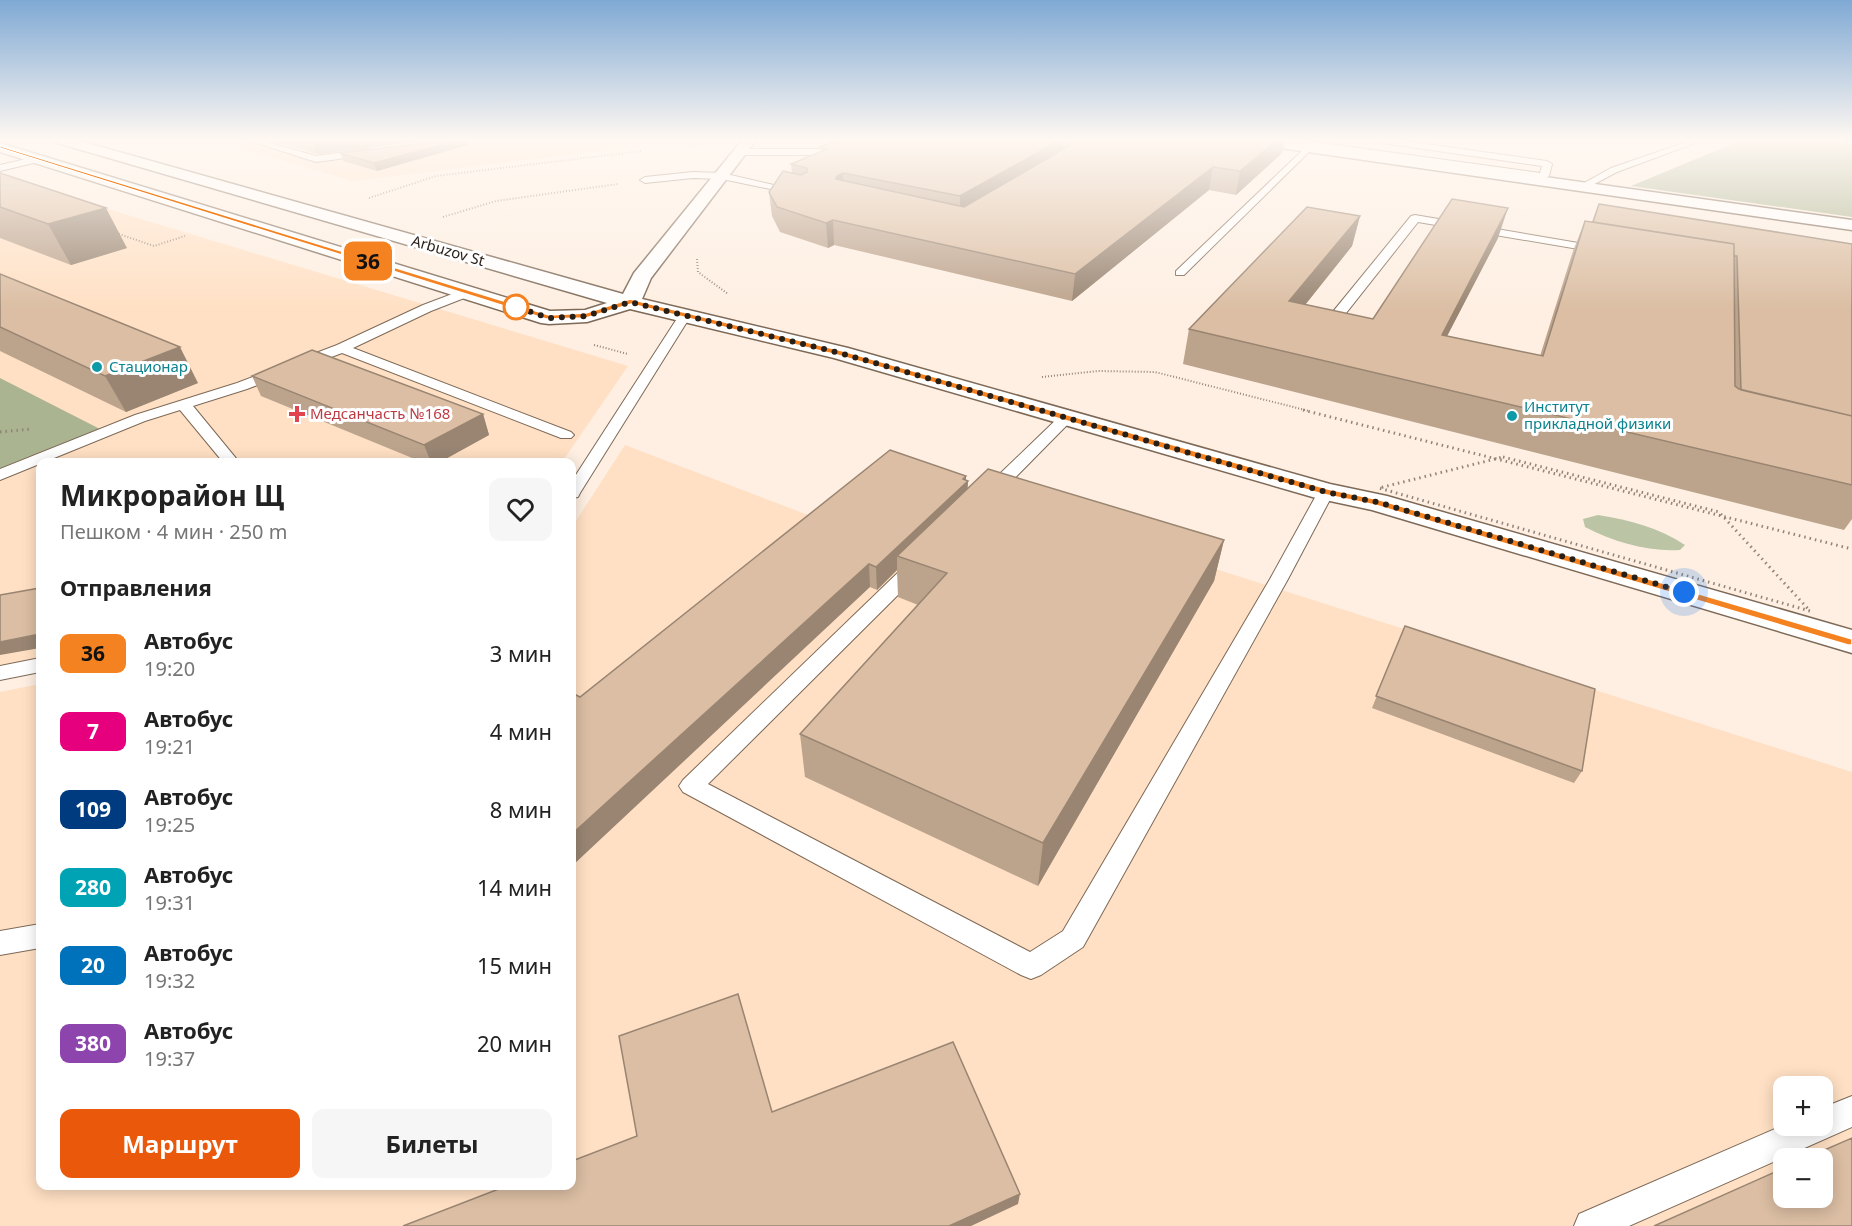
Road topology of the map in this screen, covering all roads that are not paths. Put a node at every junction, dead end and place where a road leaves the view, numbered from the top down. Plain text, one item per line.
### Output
1 (159, 196) edge
2 (260, 196) edge
3 (706, 196) edge
4 (1259, 196) edge
5 (1647, 196) edge
6 (1852, 225) edge
7 (1611, 251) edge
8 (1180, 273) dead end
9 (468, 292) junction
10 (630, 302) junction
11 (684, 316) junction
12 (1323, 333) edge
13 (342, 348) junction
14 (183, 404) junction
15 (1066, 418) junction
16 (566, 435) dead end
17 (42, 458) edge
18 (228, 458) edge
19 (36, 460) edge
20 (0, 475) edge
21 (576, 487) edge
22 (1326, 492) junction
23 (970, 513) edge
24 (927, 554) edge
25 (1852, 642) edge
26 (36, 666) edge
27 (0, 673) edge
28 (36, 937) edge
29 (0, 943) edge
30 (1852, 1111) edge
31 (1833, 1119) edge
32 (1794, 1136) edge
33 (1591, 1226) edge

1 - 9 main road, Arbuzov St
2 - 10 main road, Arbuzov St
3 - 10 main road
4 - 8 lane
5 - 6 main road
7 - 12 lane
9 - 10 main road, Arbuzov St
9 - 13 lane
10 - 11 main road, Arbuzov St
11 - 15 main road, Arbuzov St
11 - 21 lane
13 - 14 lane
13 - 16 lane
14 - 17 lane
14 - 18 lane
15 - 22 main road, Arbuzov St
15 - 23 lane
19 - 20 lane
22 - 24 lane
22 - 25 main road, Arbuzov St
26 - 27 lane
28 - 29 lane
30 - 31 lane
32 - 33 lane

